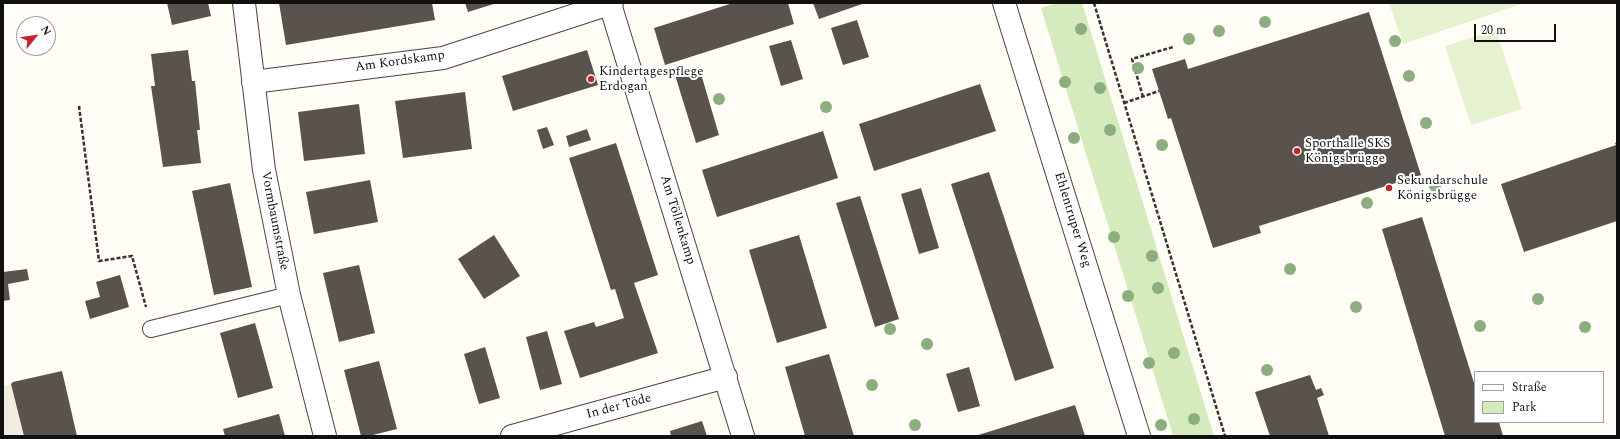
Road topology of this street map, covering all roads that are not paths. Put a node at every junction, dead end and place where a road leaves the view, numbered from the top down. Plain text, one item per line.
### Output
1 (244, 3) edge
2 (611, 3) edge
3 (1008, 4) edge
4 (253, 82) junction
5 (289, 295) junction
6 (151, 329) road end
7 (726, 378) junction
8 (325, 436) edge
9 (512, 436) edge
10 (743, 436) edge
11 (1139, 436) edge

1 - 4 street, Vormbaumstraße
2 - 4 street, Am Kordskamp
2 - 7 street, Am Töllenkamp
3 - 11 street, Ehlentruper Weg
4 - 5 street, Vormbaumstraße
5 - 6 lane
5 - 8 street, Vormbaumstraße
7 - 9 street, In der Töde
7 - 10 street, Am Töllenkamp

